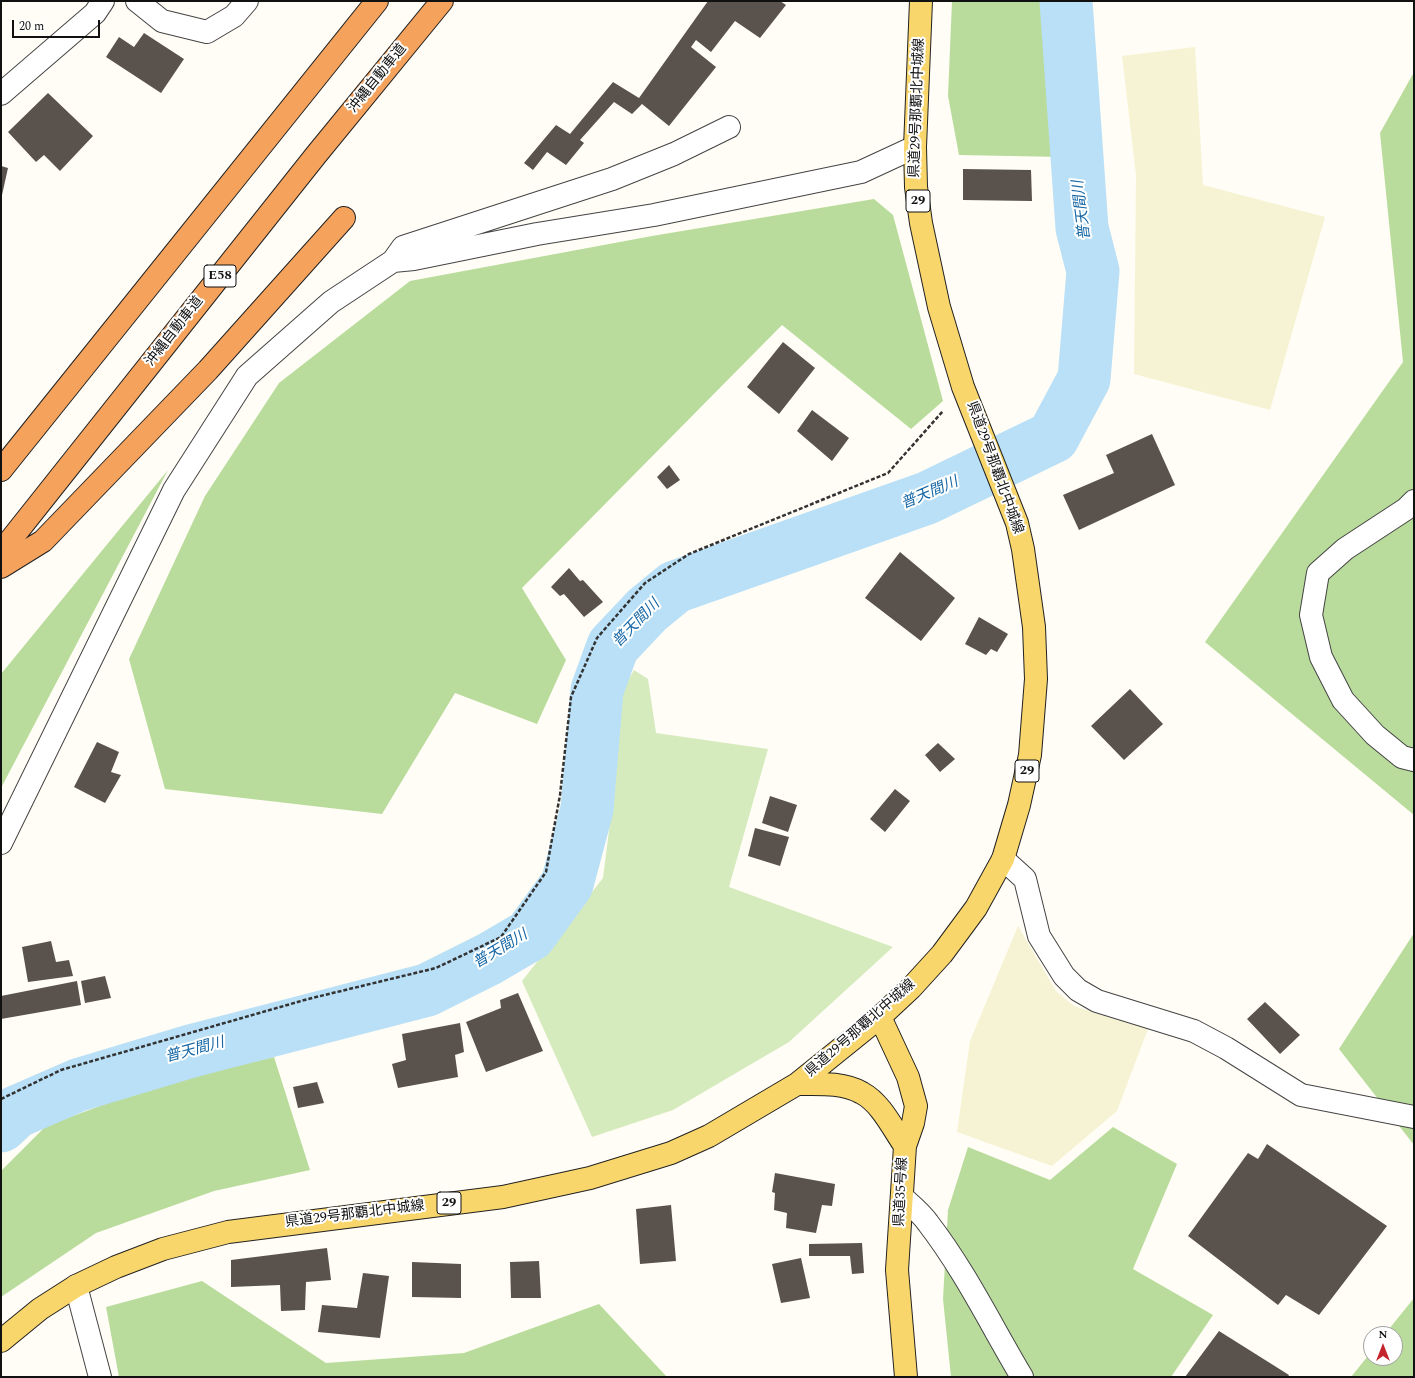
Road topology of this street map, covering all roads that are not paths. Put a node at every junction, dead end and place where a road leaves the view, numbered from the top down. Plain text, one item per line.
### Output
1 (103, 1) edge
2 (137, 1) edge
3 (247, 1) edge
4 (377, 1) edge
5 (442, 1) edge
6 (921, 1) edge
7 (1, 94) edge
8 (729, 127) dead end
9 (915, 147) junction
10 (344, 218) dead end
11 (393, 261) junction
12 (1, 470) edge
13 (1414, 502) edge
14 (1, 552) edge
15 (1, 567) edge
16 (1414, 760) edge
17 (1, 843) edge
18 (1003, 859) junction
19 (880, 1017) junction
20 (798, 1084) junction
21 (1414, 1117) edge
22 (905, 1146) junction
23 (902, 1197) junction
24 (76, 1286) junction
25 (1, 1341) edge
26 (100, 1377) edge
27 (906, 1377) edge
28 (1022, 1377) edge

1 - 7 street
2 - 3 street
4 - 12 highway
5 - 14 highway, 沖縄自動車道 / E58
6 - 9 main road, 県道29号那覇北中城線 / 29
8 - 11 street
9 - 11 street
9 - 18 main road, 県道29号那覇北中城線 / 29
10 - 15 highway
11 - 17 street
13 - 16 street
18 - 19 main road, 県道29号那覇北中城線 / 29
18 - 21 street
19 - 20 main road, 県道29号那覇北中城線 / 29
19 - 22 main road, 県道35号線
20 - 22 main road
20 - 24 main road, 県道29号那覇北中城線 / 29
22 - 23 main road, 県道35号線
23 - 27 main road, 県道35号線
23 - 28 street
24 - 25 main road, 県道29号那覇北中城線 / 29
24 - 26 street

